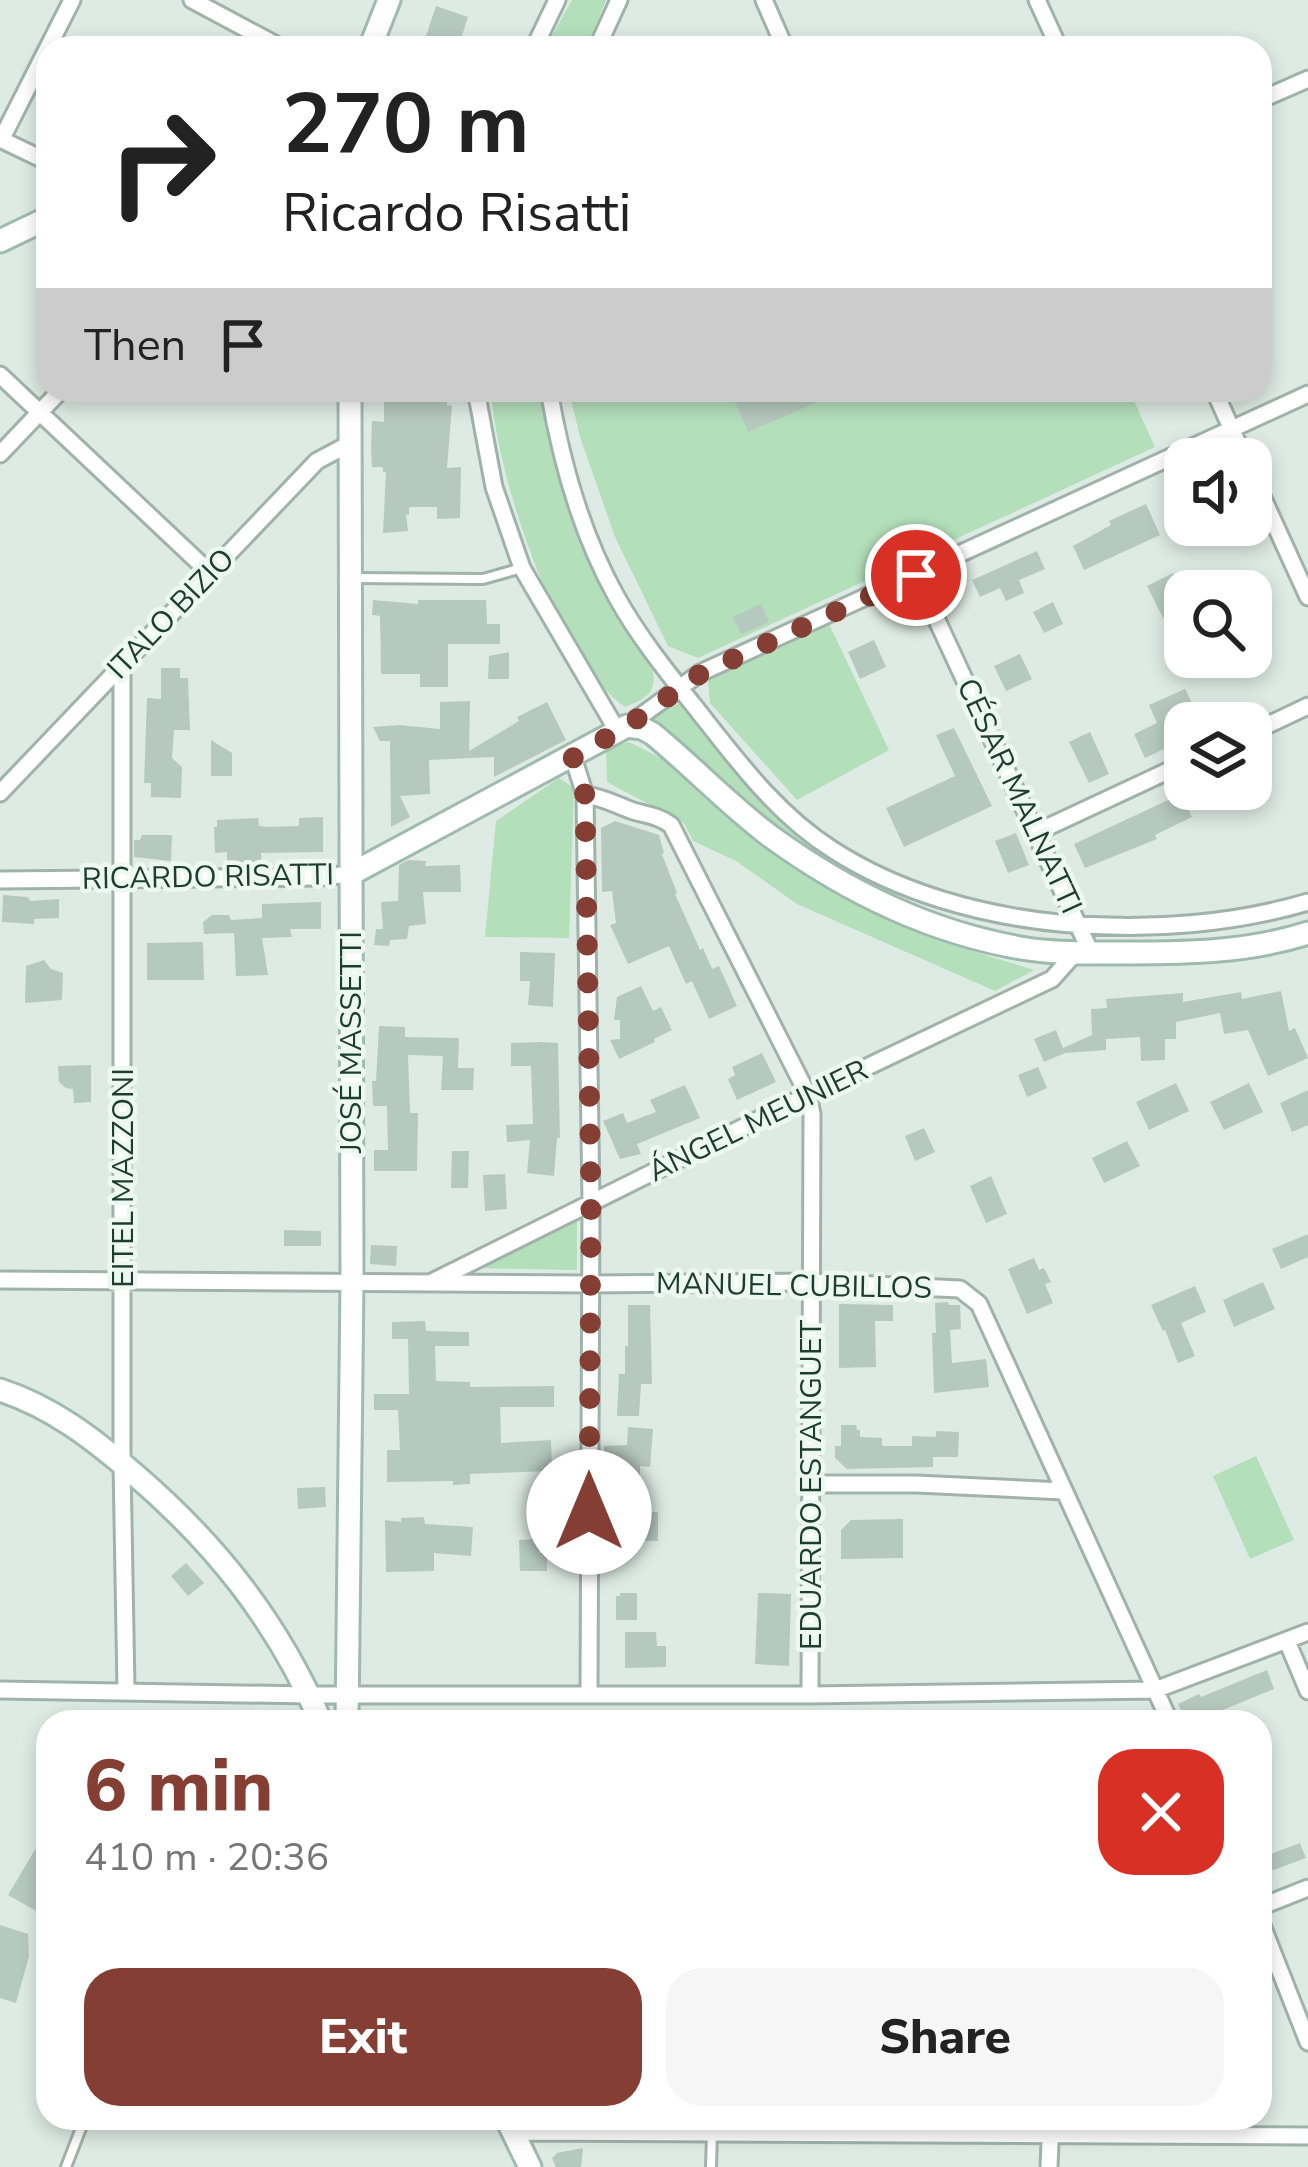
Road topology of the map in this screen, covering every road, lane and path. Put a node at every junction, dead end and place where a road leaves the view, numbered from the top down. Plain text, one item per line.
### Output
1 (73, 0) edge
2 (192, 0) edge
3 (389, 0) edge
4 (557, 0) edge
5 (619, 0) edge
6 (764, 0) edge
7 (1037, 0) edge
8 (54, 36) edge
9 (260, 36) edge
10 (373, 36) edge
11 (539, 36) edge
12 (602, 36) edge
13 (780, 36) edge
14 (1053, 36) edge
15 (36, 70) edge
16 (1308, 79) edge
17 (1272, 95) edge
18 (0, 139) edge
19 (36, 156) edge
20 (36, 224) edge
21 (0, 241) edge
22 (0, 375) edge
23 (1308, 394) edge
24 (50, 402) edge
25 (350, 402) edge
26 (478, 402) edge
27 (552, 402) edge
28 (1220, 402) edge
29 (40, 413) junction
30 (1232, 428) junction
31 (1236, 438) edge
32 (349, 444) junction
33 (0, 454) edge
34 (1272, 518) edge
35 (522, 568) junction
36 (210, 573) junction
37 (916, 575) junction
38 (351, 578) junction
39 (1308, 597) edge
40 (122, 665) junction
41 (680, 688) junction
42 (1308, 706) edge
43 (1272, 723) edge
44 (623, 729) junction
45 (573, 757) junction
46 (1164, 773) edge
47 (0, 793) edge
48 (585, 795) junction
49 (1035, 832) junction
50 (350, 874) junction
51 (122, 879) junction
52 (0, 880) edge
53 (1308, 902) edge
54 (1078, 923) junction
55 (1308, 933) edge
56 (1084, 952) junction
57 (808, 1095) junction
58 (591, 1203) junction
59 (0, 1280) edge
60 (124, 1280) junction
61 (352, 1282) junction
62 (431, 1282) junction
63 (812, 1282) junction
64 (590, 1284) junction
65 (0, 1390) edge
66 (122, 1464) junction
67 (811, 1484) junction
68 (1063, 1491) junction
69 (1308, 1632) edge
70 (1287, 1641) junction
71 (0, 1690) edge
72 (126, 1690) junction
73 (1155, 1690) junction
74 (1308, 1691) edge
75 (346, 1694) junction
76 (589, 1694) junction
77 (310, 1695) junction
78 (810, 1695) junction
79 (317, 1710) edge
80 (347, 1710) edge
81 (1164, 1710) edge
82 (1308, 1888) edge
83 (1272, 1902) edge
84 (1272, 1951) edge
85 (1308, 2042) edge
86 (80, 2130) edge
87 (512, 2130) edge
88 (521, 2130) edge
89 (573, 2130) edge
90 (706, 2130) edge
91 (848, 2130) edge
92 (1051, 2130) edge
93 (1137, 2130) edge
94 (712, 2132) junction
95 (1308, 2136) edge
96 (66, 2167) edge
97 (530, 2167) edge
98 (711, 2167) edge
99 (1048, 2167) edge

1 - 8 street
2 - 9 street
3 - 10 main road
4 - 11 street
5 - 12 street
6 - 13 street
7 - 14 street
15 - 18 street
16 - 17 street
18 - 19 street
20 - 21 main road
22 - 29 street
23 - 30 street, RICARDO RISATTI
24 - 29 street
25 - 32 main road, JOSÉ MASSETTI
26 - 35 street
27 - 41 street
28 - 30 street
29 - 33 street
29 - 36 street
30 - 31 street
30 - 37 street, RICARDO RISATTI
32 - 36 street, ITALO BIZIO
32 - 38 main road, JOSÉ MASSETTI
34 - 39 street
35 - 38 lane
35 - 44 street
36 - 40 street, ITALO BIZIO
37 - 41 street, RICARDO RISATTI
37 - 49 street, CÉSAR MALNATTI
38 - 50 main road, JOSÉ MASSETTI
40 - 47 street, ITALO BIZIO
40 - 51 street, EITEL MAZZONI
41 - 44 street, RICARDO RISATTI
41 - 54 street
42 - 43 street
44 - 45 main road, RICARDO RISATTI
44 - 56 main road
45 - 48 street
45 - 50 main road, RICARDO RISATTI
46 - 49 street
48 - 57 street, EDUARDO ESTANGUET
48 - 58 street
49 - 54 street, CÉSAR MALNATTI
50 - 51 street, RICARDO RISATTI
50 - 61 main road, JOSÉ MASSETTI
51 - 52 street, RICARDO RISATTI
51 - 60 street, EITEL MAZZONI
53 - 54 street
54 - 56 street, CÉSAR MALNATTI
55 - 56 main road
56 - 57 street, ÁNGEL MEUNIER
57 - 58 street, ÁNGEL MEUNIER
57 - 63 street, EDUARDO ESTANGUET
58 - 62 street, ÁNGEL MEUNIER
58 - 64 street
59 - 60 street, MANUEL CUBILLOS
60 - 61 street, MANUEL CUBILLOS
60 - 66 street, EITEL MAZZONI
61 - 62 street, MANUEL CUBILLOS
61 - 75 main road, JOSÉ MASSETTI
62 - 64 street, MANUEL CUBILLOS
63 - 64 street, MANUEL CUBILLOS
63 - 67 street, EDUARDO ESTANGUET
63 - 68 street, MANUEL CUBILLOS
64 - 76 street
65 - 66 main road
66 - 72 street, EITEL MAZZONI
66 - 77 main road
67 - 68 street
67 - 78 street, EDUARDO ESTANGUET
68 - 73 street, MANUEL CUBILLOS
69 - 70 street
70 - 73 street
70 - 74 street
71 - 72 street
72 - 77 street
73 - 78 street
73 - 81 street, MANUEL CUBILLOS
75 - 76 street
75 - 77 street
75 - 80 main road, JOSÉ MASSETTI
76 - 78 street
77 - 79 main road
82 - 83 street
84 - 85 street
86 - 96 lane
87 - 97 main road
88 - 89 street
90 - 94 street
91 - 94 street
92 - 99 street
93 - 95 street
94 - 98 lane

